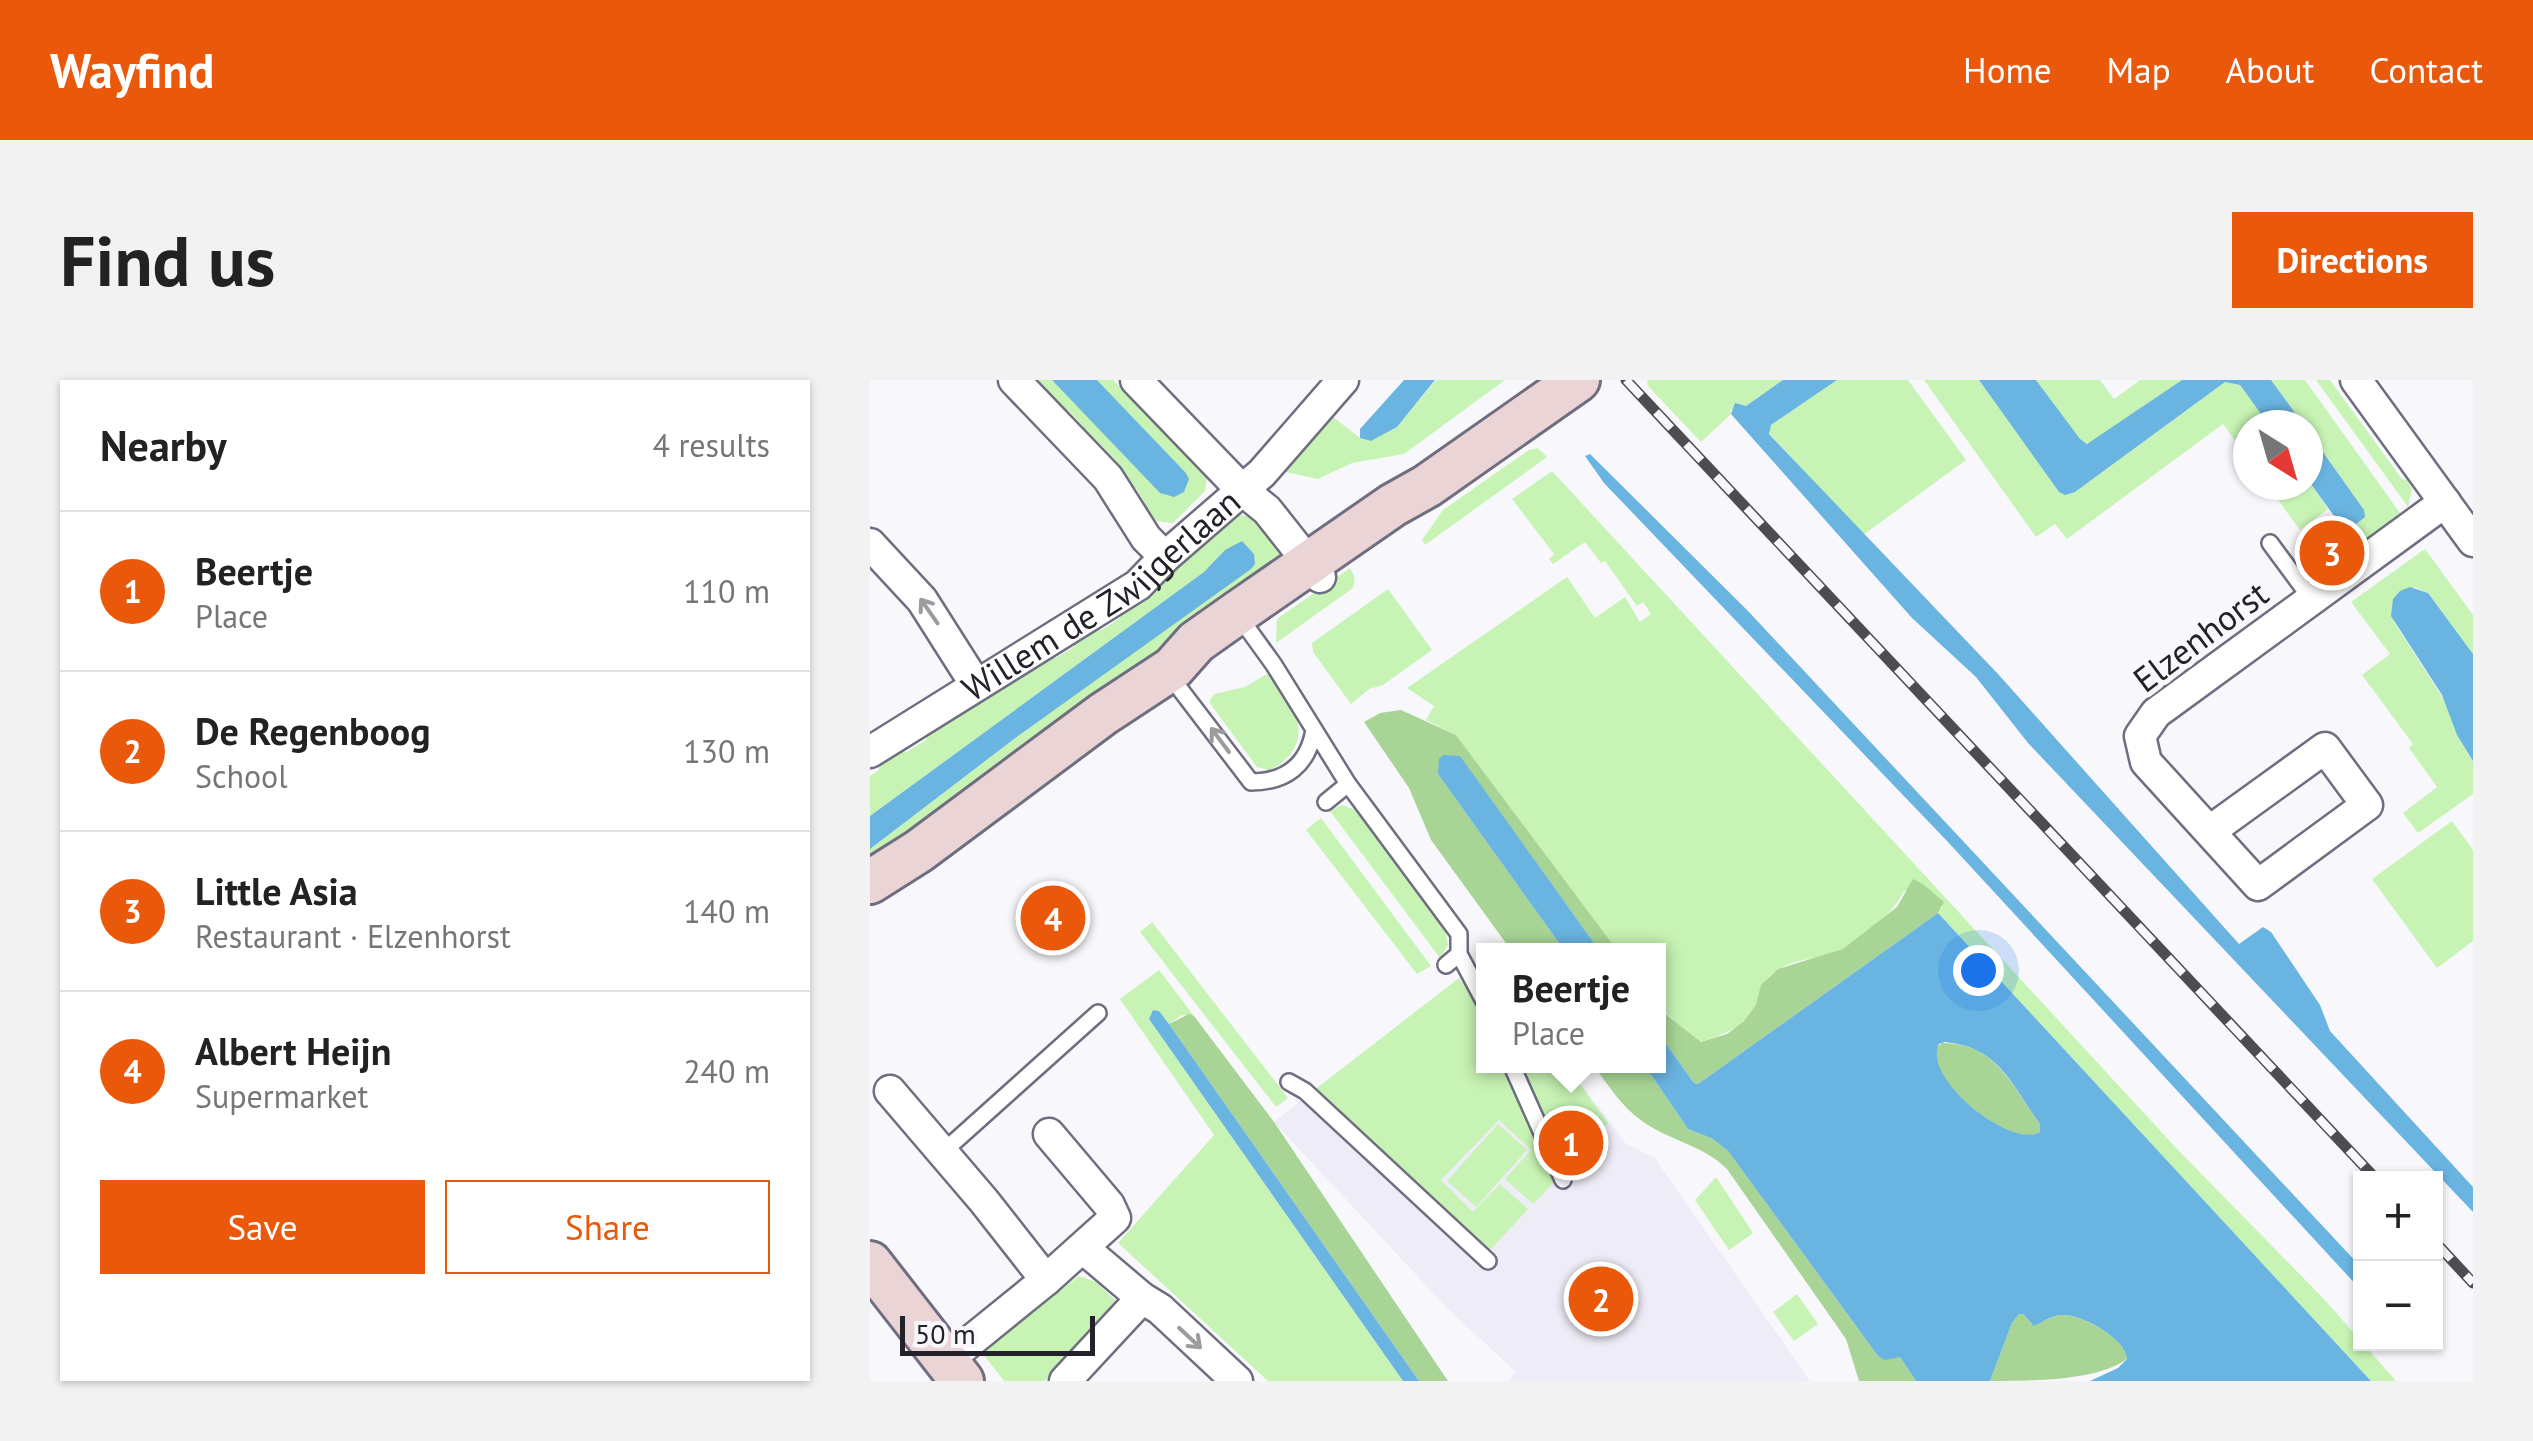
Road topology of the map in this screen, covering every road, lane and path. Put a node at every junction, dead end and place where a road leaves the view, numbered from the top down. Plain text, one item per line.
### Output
1 (1014, 380) edge
2 (1136, 380) edge
3 (1343, 380) edge
4 (1578, 380) edge
5 (2363, 383) edge
6 (1241, 489) junction
7 (2445, 502) junction
8 (2473, 540) edge
9 (2270, 543) dead end
10 (870, 544) edge
11 (1165, 557) junction
12 (1315, 571) junction
13 (2312, 600) junction
14 (1243, 622) junction
15 (1169, 670) junction
16 (976, 686) junction
17 (1314, 730) junction
18 (870, 752) edge
19 (1348, 784) junction
20 (1326, 802) dead end
21 (2210, 832) junction
22 (919, 852) junction
23 (870, 882) edge
24 (870, 897) edge
25 (1476, 990) edge
26 (1098, 1013) dead end
27 (1515, 1073) edge
28 (1290, 1082) dead end
29 (883, 1089) dead end
30 (1049, 1134) dead end
31 (943, 1152) junction
32 (1563, 1180) dead end
33 (1084, 1248) junction
34 (1488, 1261) dead end
35 (870, 1262) edge
36 (1046, 1280) junction
37 (1142, 1298) junction
38 (954, 1371) edge
39 (1065, 1381) edge
40 (1236, 1381) edge

1 - 11 street
2 - 6 street
3 - 6 street
4 - 12 main road
5 - 7 street
6 - 11 street, Willem de Zwijgerlaan
6 - 12 street, Willem de Zwijgerlaan
7 - 8 street
7 - 13 street, Elzenhorst
9 - 13 lane, Elzenhorst
16 -> 10 street
11 - 16 street, Willem de Zwijgerlaan
12 - 14 main road
13 - 21 street, Elzenhorst
14 - 15 main road
14 - 17 lane
17 -> 15 lane
15 - 22 main road
16 - 18 street, Willem de Zwijgerlaan
17 - 19 lane
19 - 20 lane
19 - 25 lane
21 - 21 street, Elzenhorst
22 - 23 main road
22 - 24 main road
26 - 31 lane
27 - 32 lane
28 - 34 lane
29 - 31 street
30 - 33 street
31 - 36 street
33 - 36 street
33 - 37 street
35 - 38 main road
36 - 38 street
37 - 39 street
37 -> 40 street

